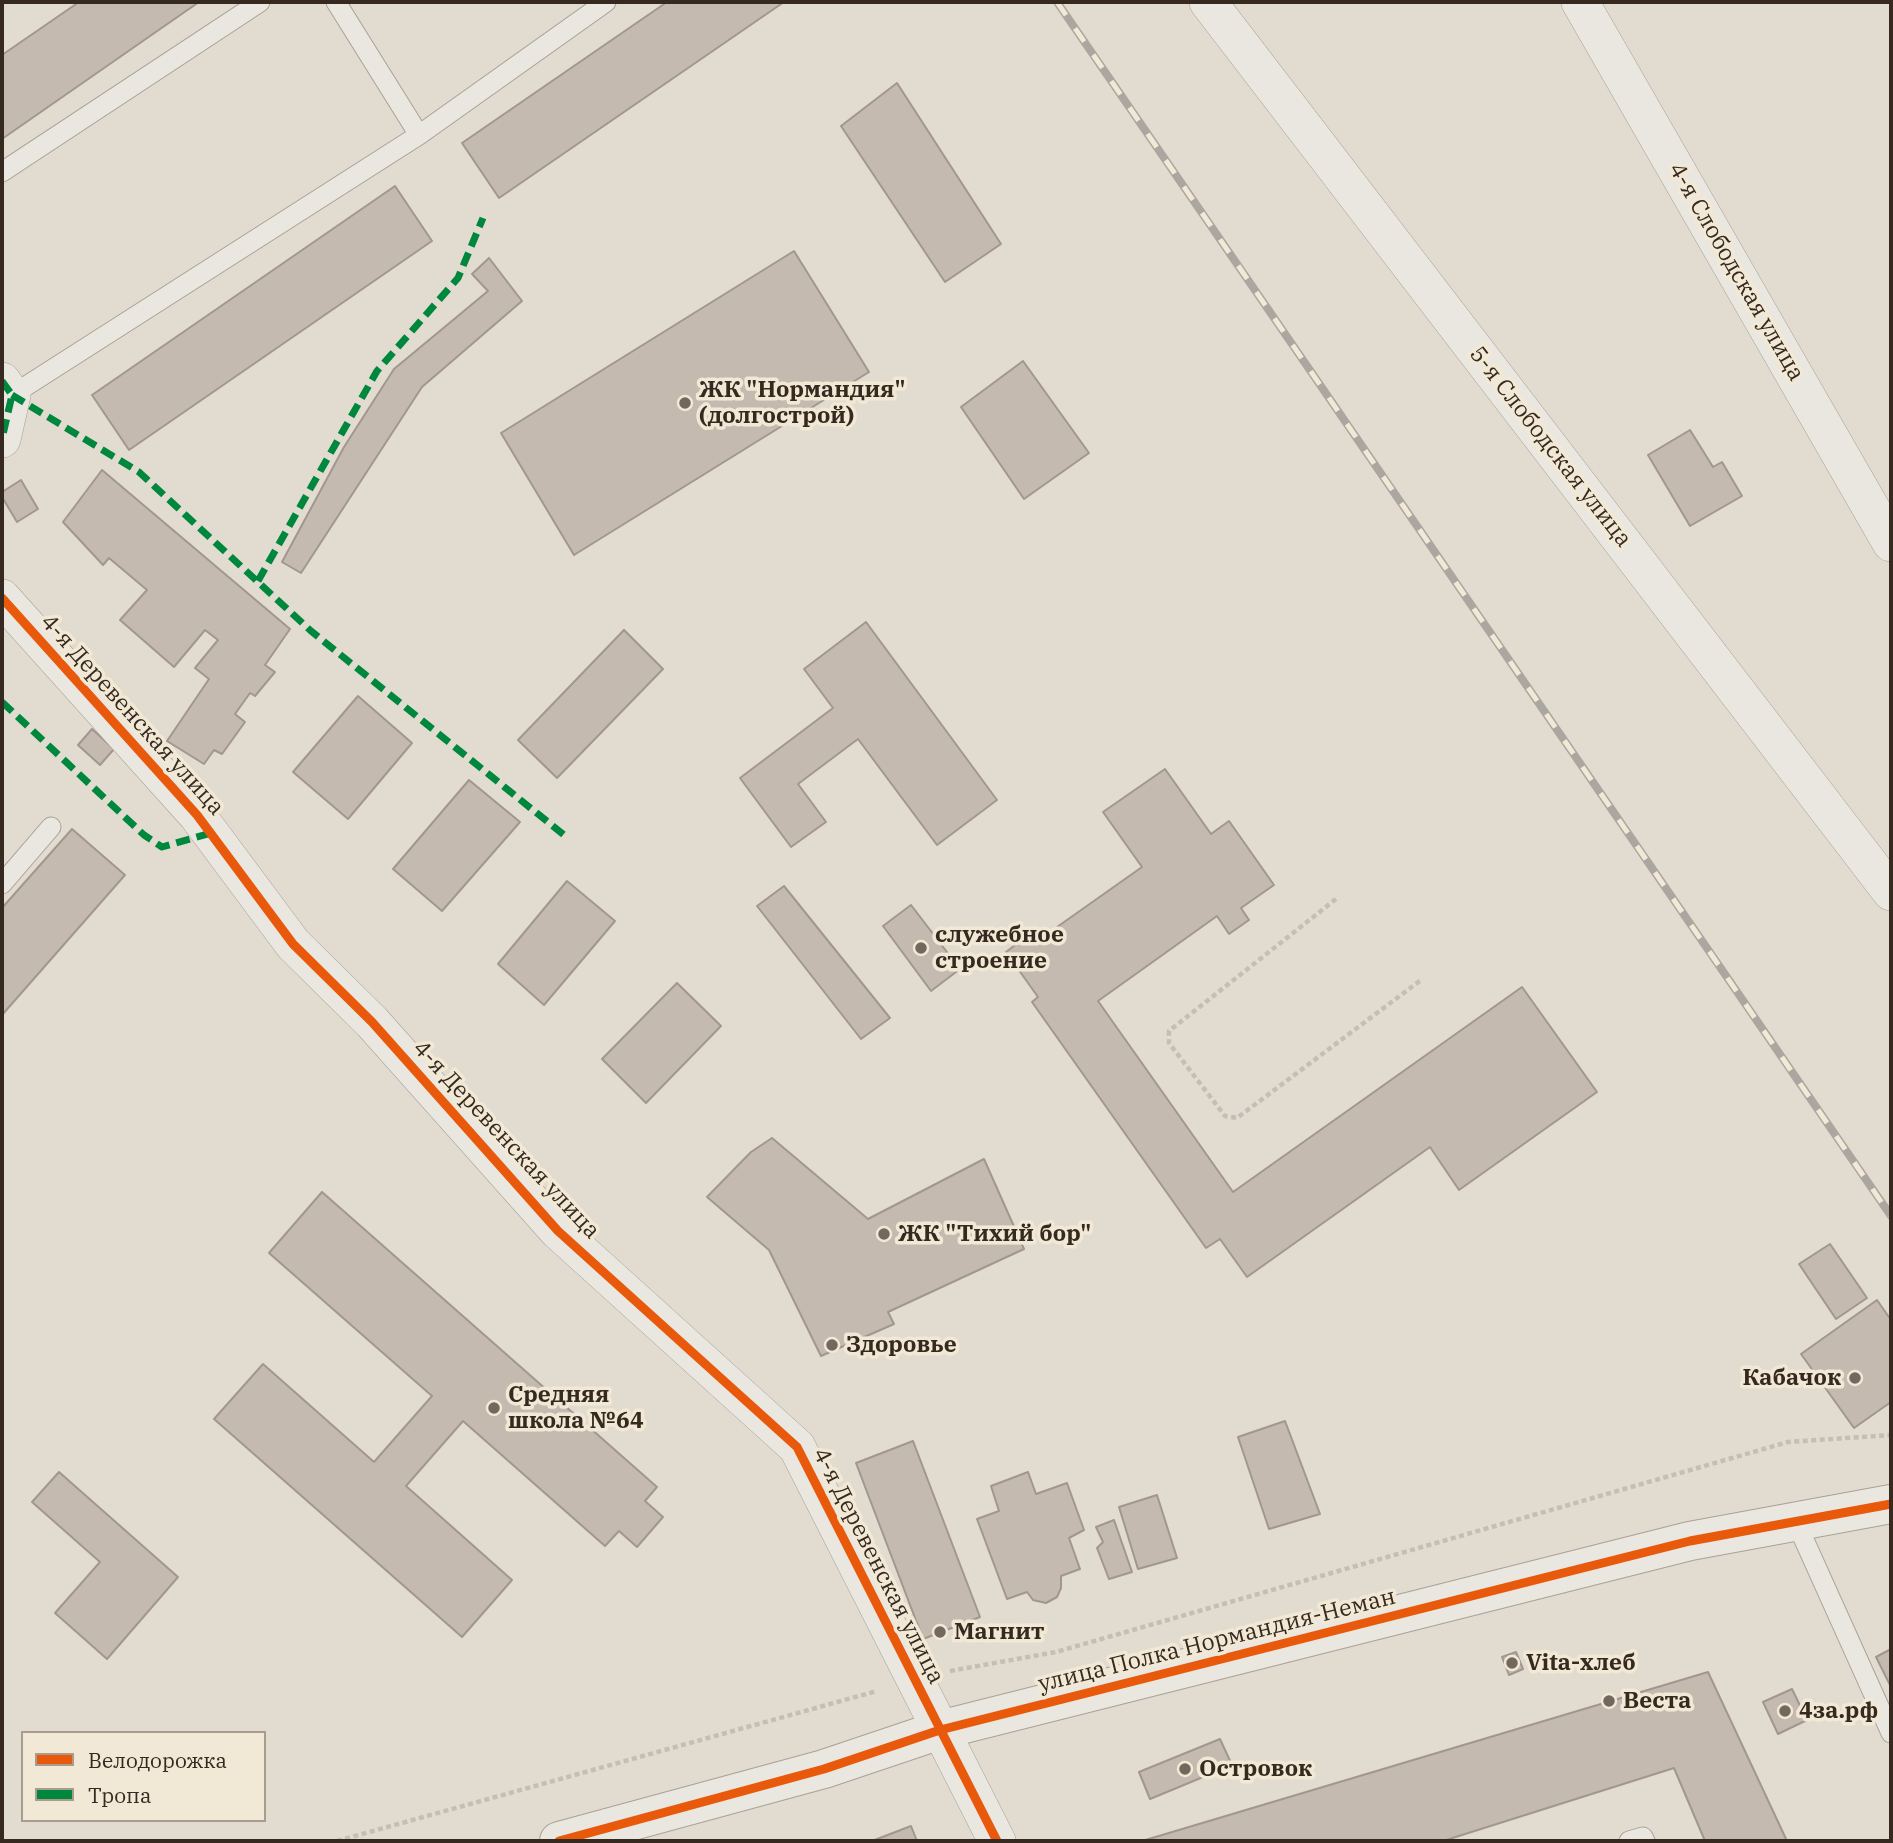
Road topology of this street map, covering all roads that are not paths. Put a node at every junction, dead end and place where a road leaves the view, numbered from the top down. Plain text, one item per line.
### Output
1 (260, 2) edge
2 (337, 2) edge
3 (606, 2) edge
4 (1208, 2) edge
5 (1580, 2) edge
6 (419, 135) junction
7 (2, 173) edge
8 (7, 388) edge
9 (2, 439) edge
10 (1891, 543) edge
11 (2, 598) edge
12 (51, 827) dead end
13 (2, 884) edge
14 (1891, 892) edge
15 (1891, 1504) edge
16 (1796, 1522) junction
17 (940, 1730) junction
18 (1891, 1733) edge
19 (559, 1841) edge
20 (997, 1841) edge
21 (1629, 1841) edge
22 (1645, 1841) edge

1 - 7 lane
2 - 6 lane
3 - 6 lane
4 - 14 street, 5-я Слободская улица
5 - 10 street, 4-я Слободская улица
6 - 8 lane
8 - 9 street
11 - 17 street, 4-я Деревенская улица
12 - 13 lane
15 - 16 street, улица Полка Нормандия-Неман
16 - 17 street, улица Полка Нормандия-Неман
16 - 18 lane
17 - 19 street, улица Полка Нормандия-Неман
17 - 20 street, 4-я Деревенская улица
21 - 22 lane

